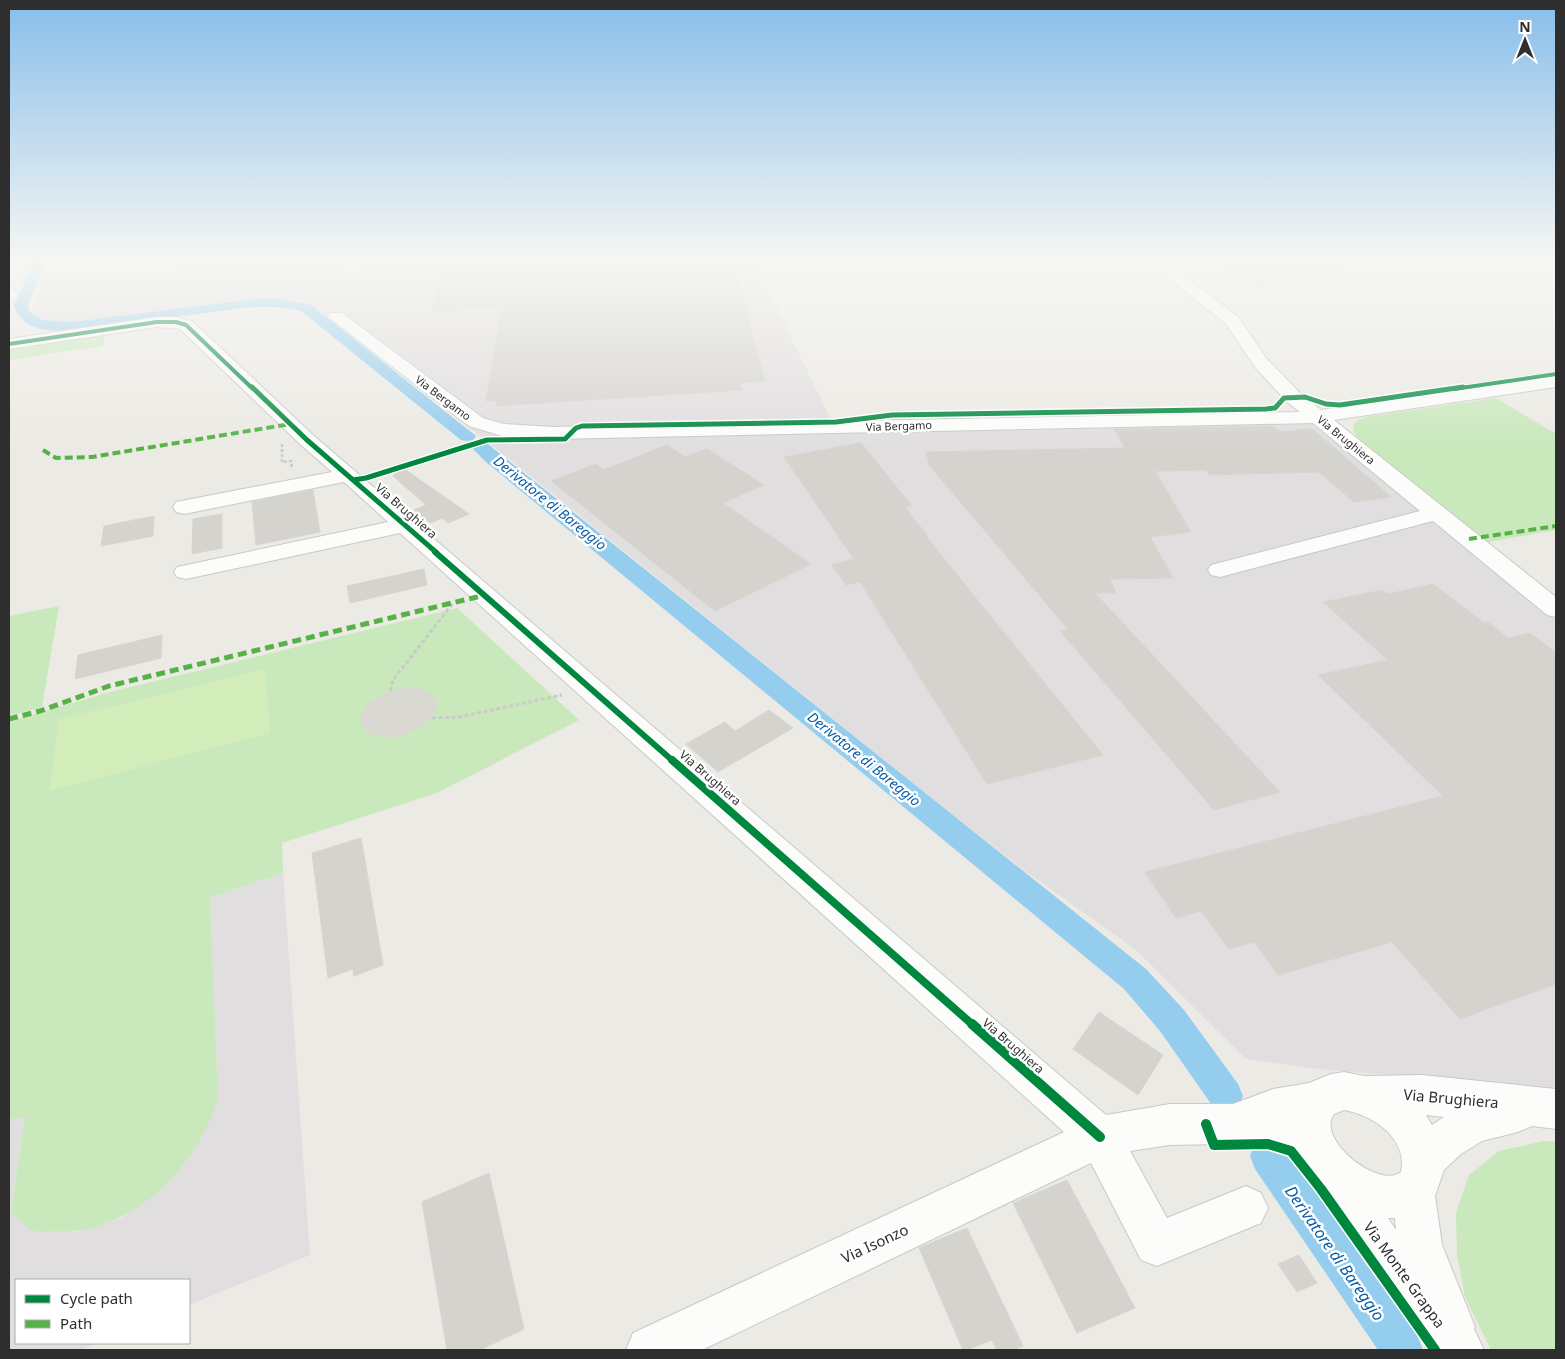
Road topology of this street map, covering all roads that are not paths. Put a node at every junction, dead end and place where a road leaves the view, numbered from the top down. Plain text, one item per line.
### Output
1 (342, 321) edge
2 (1232, 321) edge
3 (9, 344) edge
4 (1556, 381) edge
5 (1318, 417) junction
6 (348, 475) junction
7 (184, 508) dead end
8 (1437, 513) junction
9 (406, 526) junction
10 (1220, 570) dead end
11 (186, 572) dead end
12 (1556, 609) edge
13 (1363, 1094) junction
14 (1318, 1101) junction
15 (1547, 1109) edge
16 (1232, 1124) junction
17 (1100, 1137) junction
18 (1325, 1160) junction
19 (1419, 1175) junction
20 (1246, 1208) dead end
21 (650, 1350) edge
22 (1460, 1350) edge

1 - 5 street, Via Bergamo
2 - 5 street, Via Brughiera
3 - 6 street, Via Brughiera
4 - 5 street, Via Bergamo
5 - 8 street, Via Brughiera
6 - 7 street
6 - 9 street, Via Brughiera
8 - 10 street
8 - 12 street, Via Brughiera
9 - 11 street
9 - 17 street, Via Brughiera
13 - 14 street, Via Monte Grappa
13 - 15 street, Via Brughiera
13 - 19 street, Via Monte Grappa
14 - 16 street
14 - 18 street, Via Monte Grappa
15 - 19 street, Via Brughiera
16 - 17 street, Via Isonzo
16 - 18 street
17 - 20 street
17 - 21 street, Via Isonzo
18 - 19 street
18 - 22 street, Via Monte Grappa
19 - 22 street, Via Monte Grappa

